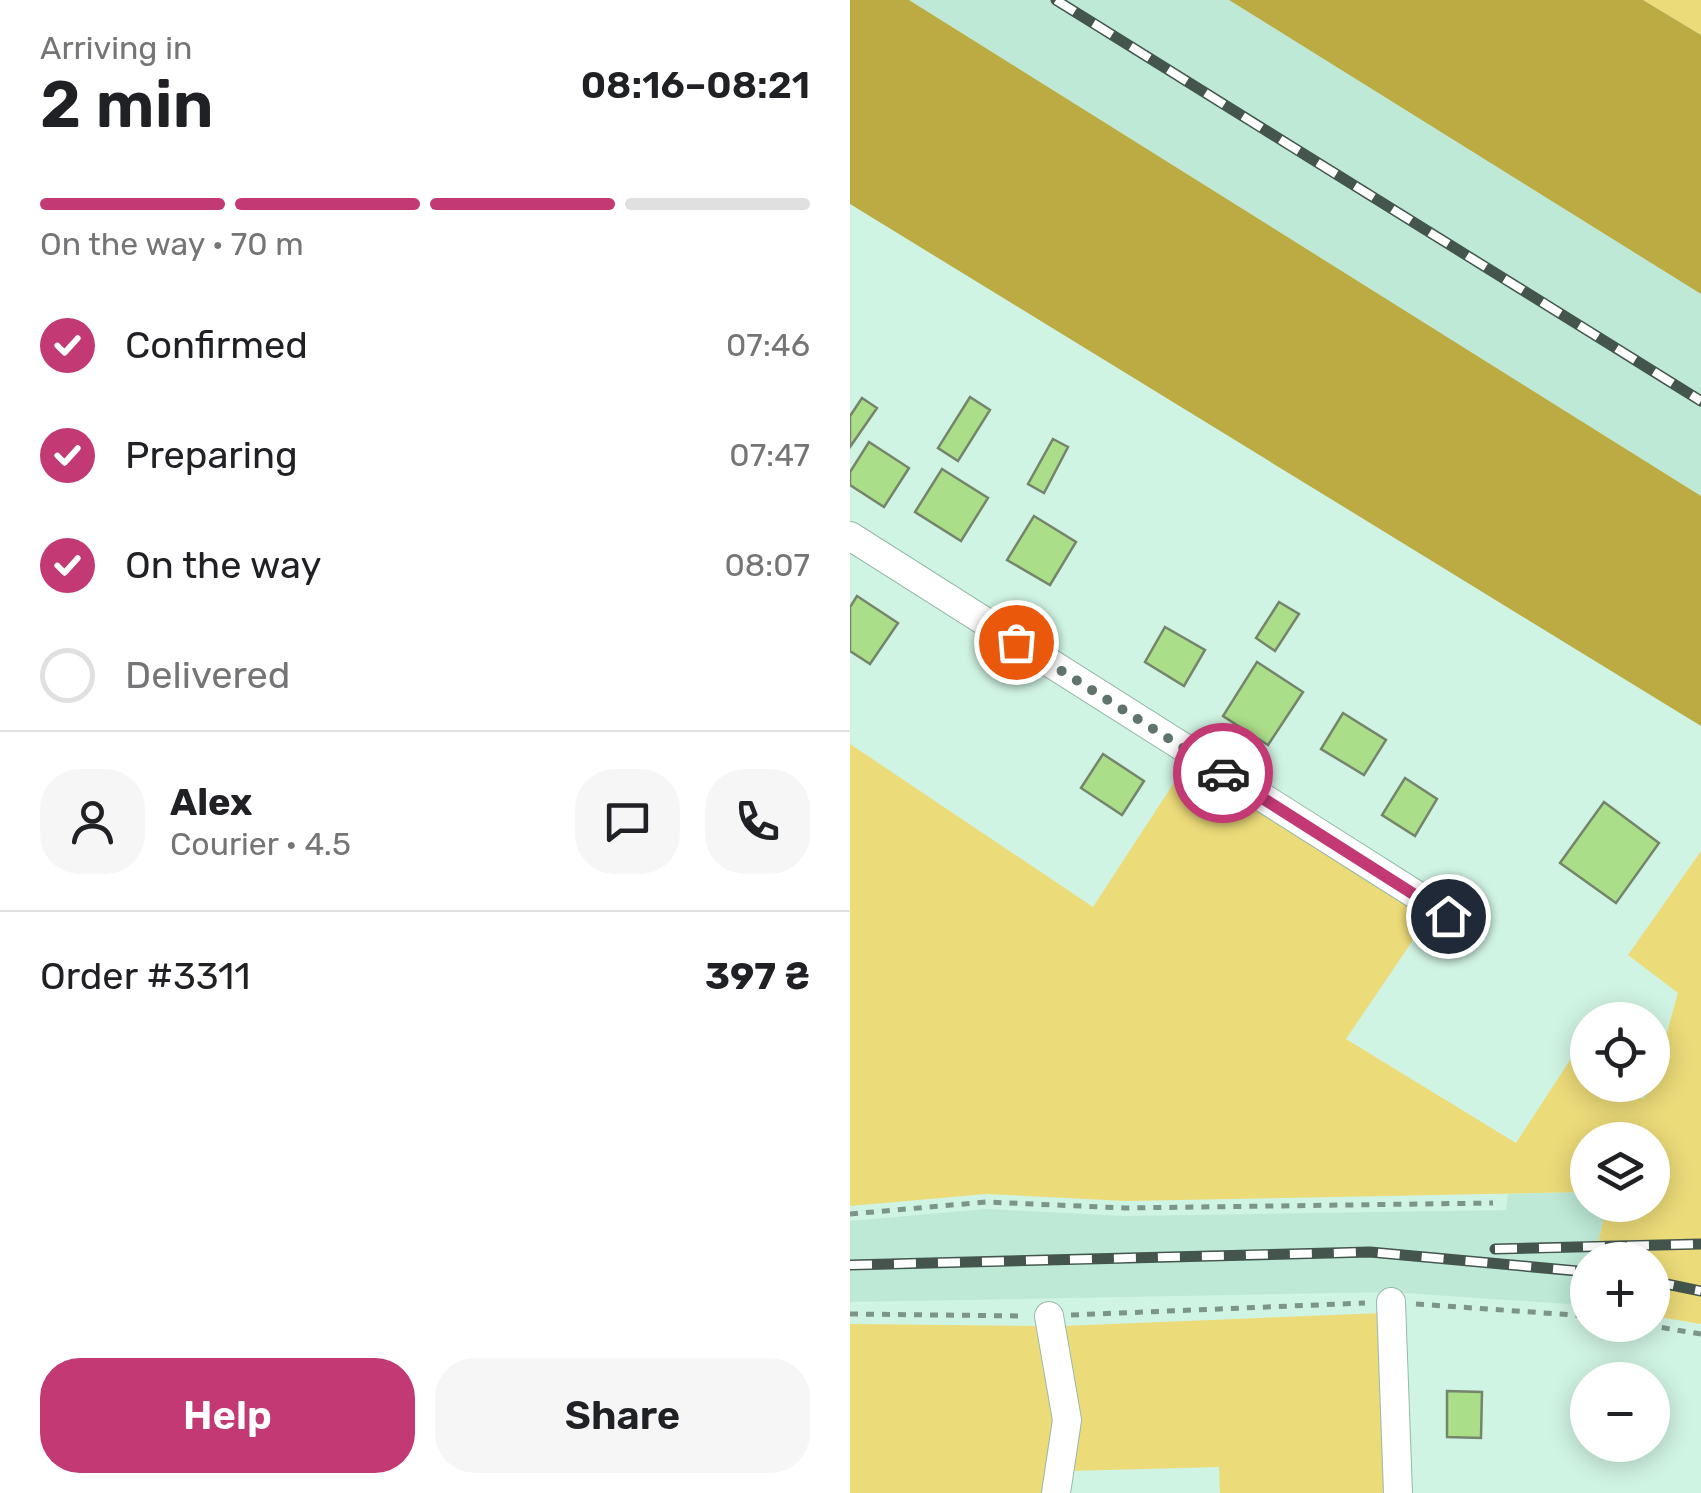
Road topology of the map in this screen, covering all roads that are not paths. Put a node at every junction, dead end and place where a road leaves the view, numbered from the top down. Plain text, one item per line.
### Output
1 (850, 536) edge
2 (1448, 916) dead end
3 (1392, 1302) road end
4 (1049, 1316) road end
5 (1056, 1493) edge
6 (1398, 1493) edge

1 - 2 street
3 - 6 street
4 - 5 street

